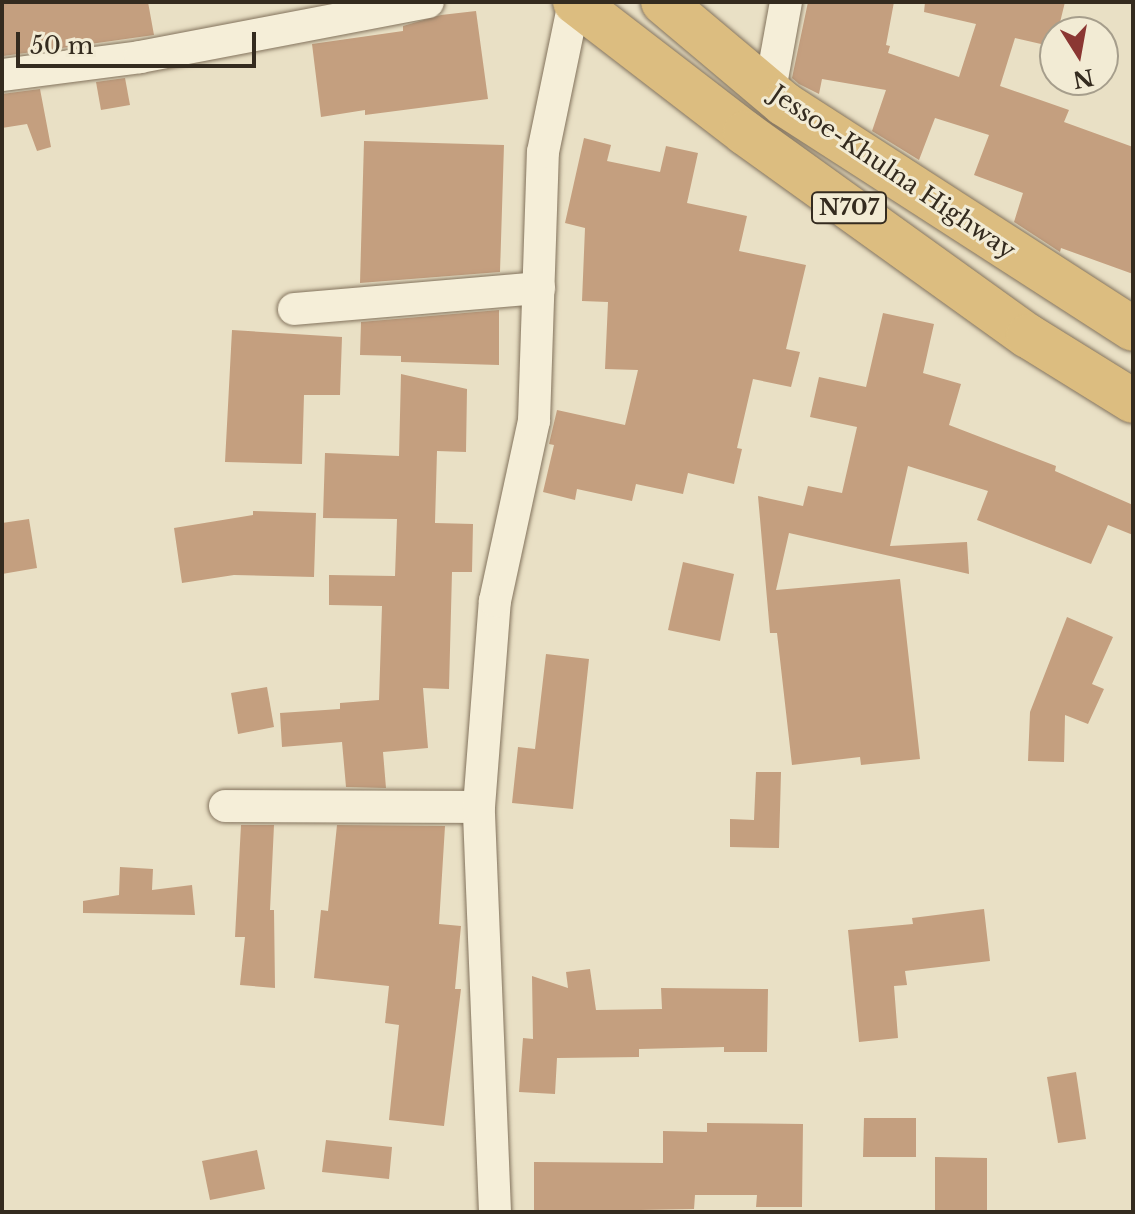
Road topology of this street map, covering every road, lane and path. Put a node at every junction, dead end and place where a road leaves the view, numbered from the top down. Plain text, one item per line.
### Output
1 (428, 2) edge
2 (574, 2) edge
3 (663, 2) edge
4 (786, 2) edge
5 (2, 75) edge
6 (770, 90) junction
7 (539, 288) junction
8 (294, 309) dead end
9 (1133, 329) edge
10 (1133, 401) edge
11 (225, 806) dead end
12 (479, 807) junction
13 (495, 1212) edge

1 - 5 street
2 - 7 street
2 - 10 highway, Jessoe-Khulna Highway / N707
3 - 6 highway, Jessoe-Khulna Highway / N707
4 - 6 street
6 - 9 highway, Jessoe-Khulna Highway / N707
7 - 8 street
7 - 12 street
11 - 12 street
12 - 13 street

